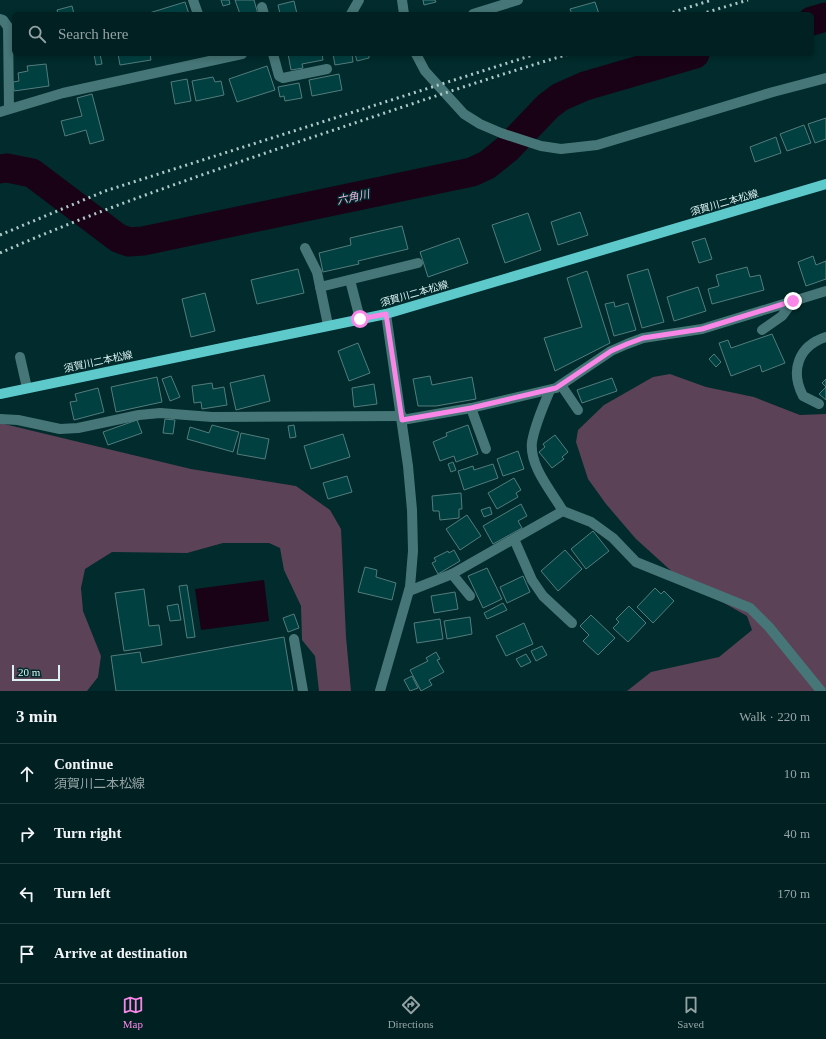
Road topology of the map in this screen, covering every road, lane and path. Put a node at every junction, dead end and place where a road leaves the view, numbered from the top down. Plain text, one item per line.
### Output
1 (193, 0) edge
2 (358, 0) edge
3 (402, 0) edge
4 (513, 1) edge
5 (197, 12) edge
6 (352, 12) edge
7 (404, 12) edge
8 (479, 12) edge
9 (0, 19) edge
10 (228, 56) edge
11 (273, 56) edge
12 (417, 56) edge
13 (214, 58) edge
14 (328, 70) dead end
15 (826, 78) edge
16 (5, 111) edge
17 (826, 184) edge
18 (305, 248) dead end
19 (418, 263) dead end
20 (350, 280) junction
21 (320, 287) junction
22 (826, 291) edge
23 (793, 301) junction
24 (386, 314) junction
25 (360, 319) junction
26 (328, 326) junction
27 (762, 330) dead end
28 (826, 337) edge
29 (20, 357) dead end
30 (561, 386) junction
31 (27, 388) junction
32 (550, 390) junction
33 (0, 394) edge
34 (819, 404) dead end
35 (471, 408) junction
36 (578, 410) dead end
37 (402, 418) junction
38 (0, 419) edge
39 (486, 449) dead end
40 (563, 511) junction
41 (514, 539) junction
42 (452, 574) junction
43 (409, 591) junction
44 (470, 596) dead end
45 (572, 623) dead end
46 (294, 639) dead end
47 (303, 691) edge
48 (380, 691) edge
49 (821, 691) edge

1 - 5 street
2 - 6 street
3 - 7 street
4 - 8 street
9 - 16 street
10 - 13 street
11 - 14 street
12 - 15 street
13 - 16 street
17 - 24 main road, 須賀川二本松線
18 - 21 street
19 - 20 street
20 - 21 street
20 - 25 street
21 - 26 street
22 - 23 street
23 - 27 street
23 - 30 street
24 - 25 main road, 須賀川二本松線
24 - 37 street
25 - 26 main road, 須賀川二本松線
26 - 31 main road, 須賀川二本松線
28 - 34 street
29 - 31 street
30 - 32 street
30 - 36 street
31 - 33 main road, 須賀川二本松線
32 - 35 street
32 - 40 street
35 - 37 street
35 - 39 street
37 - 38 street
37 - 43 street
40 - 41 street
40 - 49 street
41 - 42 street
41 - 45 street
42 - 43 street
42 - 44 street
43 - 48 street
46 - 47 street

